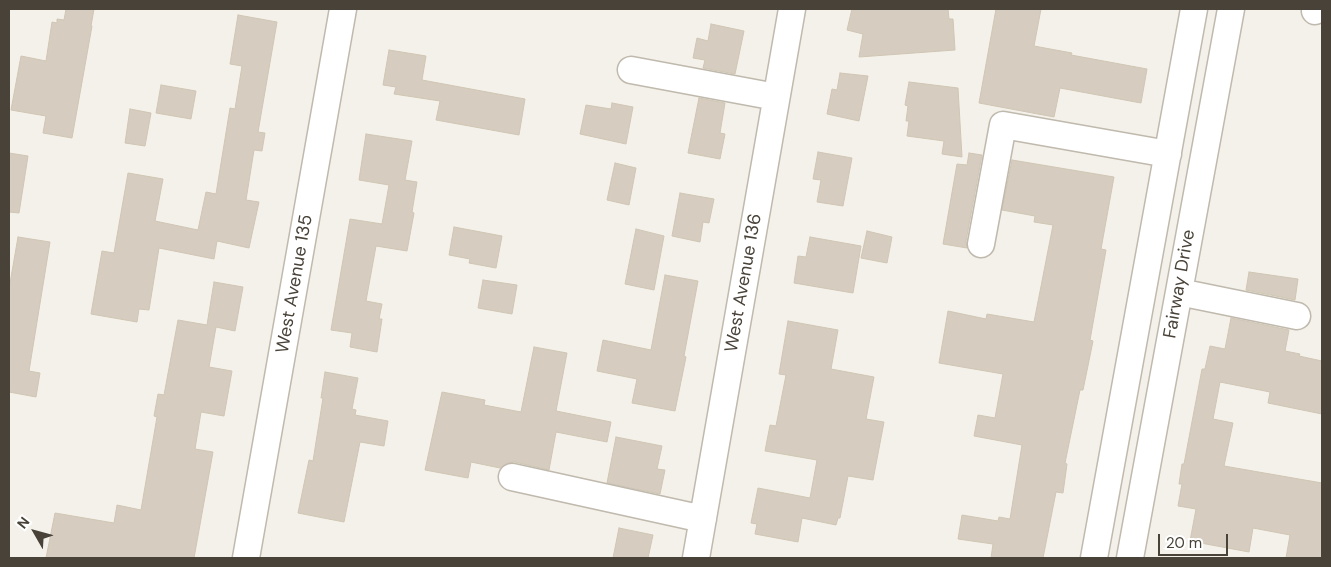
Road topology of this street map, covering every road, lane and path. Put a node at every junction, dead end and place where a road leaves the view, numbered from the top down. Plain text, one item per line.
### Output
1 (344, 9) edge
2 (792, 9) edge
3 (1194, 9) edge
4 (1231, 9) edge
5 (631, 70) dead end
6 (776, 97) junction
7 (1168, 154) junction
8 (981, 244) dead end
9 (1179, 292) junction
10 (1297, 316) dead end
11 (512, 477) dead end
12 (703, 519) junction
13 (246, 558) edge
14 (696, 558) edge
15 (1094, 558) edge
16 (1130, 558) edge

1 - 13 street, West Avenue 135
2 - 6 street, West Avenue 136
3 - 7 street, Fairway Drive
4 - 9 street, Fairway Drive
5 - 6 street
6 - 12 street, West Avenue 136
7 - 8 street
7 - 15 street, Fairway Drive
9 - 10 street
9 - 16 street, Fairway Drive
11 - 12 street
12 - 14 street, West Avenue 136

